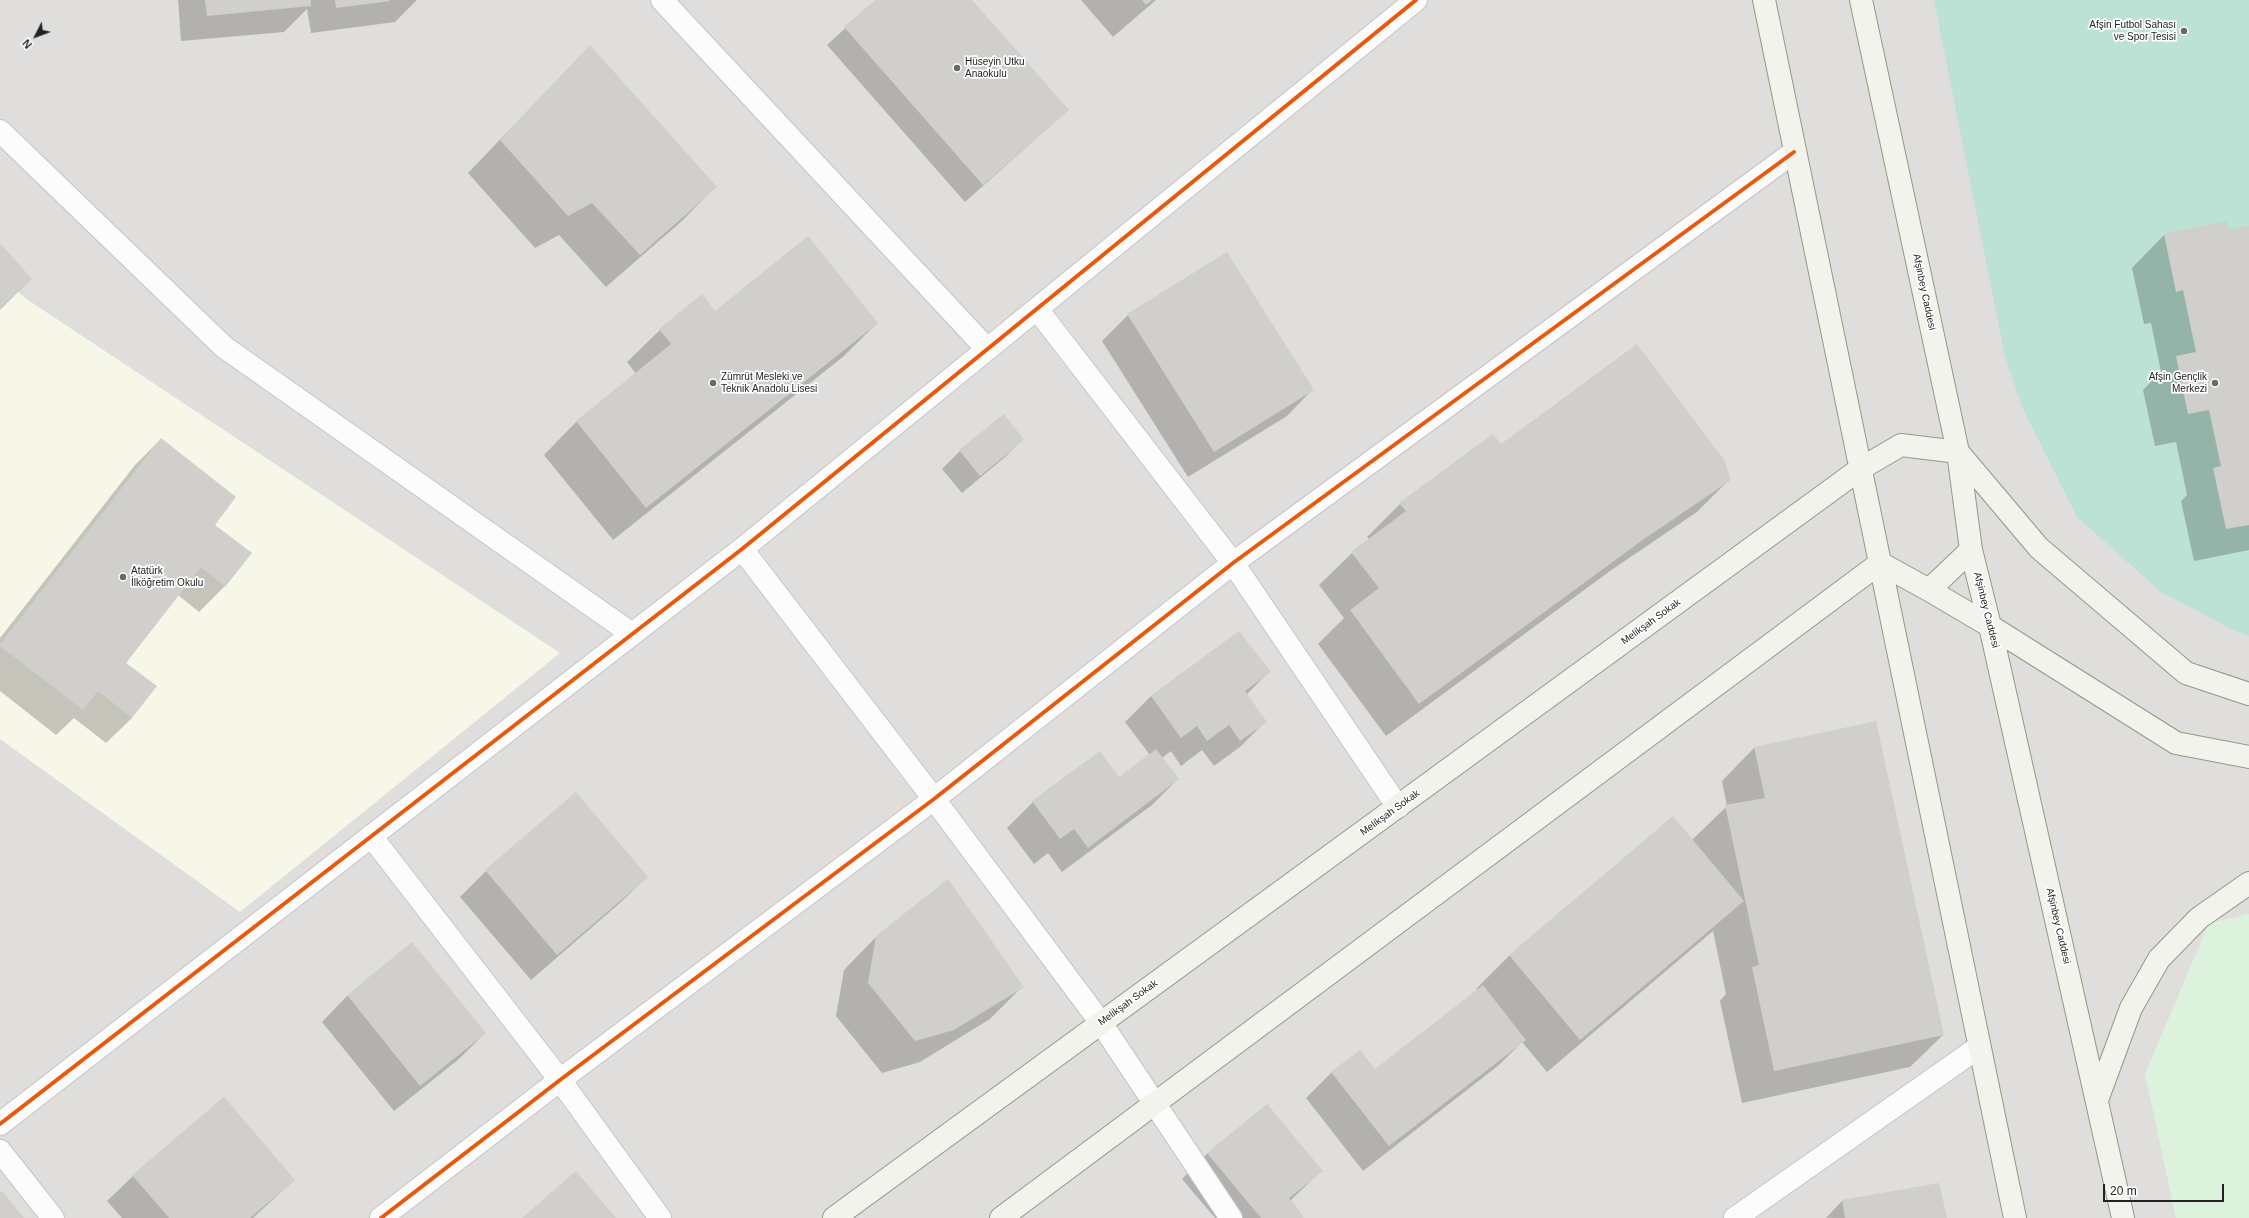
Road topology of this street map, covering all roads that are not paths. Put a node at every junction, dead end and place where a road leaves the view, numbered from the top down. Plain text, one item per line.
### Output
1 (662, 0) edge
2 (1416, 0) edge
3 (1764, 0) edge
4 (1861, 0) edge
5 (0, 131) edge
6 (1794, 152) junction
7 (1037, 309) junction
8 (987, 349) junction
9 (1958, 452) junction
10 (1860, 469) junction
11 (742, 549) junction
12 (1971, 550) junction
13 (1233, 563) junction
14 (1880, 563) junction
15 (1929, 590) junction
16 (1990, 626) junction
17 (632, 634) junction
18 (2249, 694) edge
19 (2249, 757) edge
20 (934, 799) junction
21 (1398, 806) junction
22 (371, 836) junction
23 (2249, 883) edge
24 (1101, 1023) junction
25 (1979, 1047) junction
26 (560, 1080) junction
27 (2097, 1100) junction
28 (1154, 1104) junction
29 (0, 1124) edge
30 (0, 1151) edge
31 (53, 1218) edge
32 (381, 1218) edge
33 (660, 1218) edge
34 (834, 1218) edge
35 (1001, 1218) edge
36 (1231, 1218) edge
37 (1734, 1218) edge
38 (2015, 1218) edge
39 (2123, 1218) edge

1 - 8 street
2 - 7 street
3 - 6 street
4 - 9 street, Afşinbey Caddesi
5 - 17 street
6 - 10 street
6 - 13 street
7 - 8 street
7 - 13 street
8 - 11 street
9 - 10 street, Melikşah Sokak
9 - 12 street, Afşinbey Caddesi
9 - 18 street
10 - 14 street
10 - 21 street, Melikşah Sokak
11 - 17 street
11 - 20 street
12 - 15 street
12 - 16 street, Afşinbey Caddesi
13 - 20 street
13 - 21 street
14 - 15 street
14 - 25 street
14 - 28 street
15 - 16 street
16 - 19 street
16 - 27 street, Afşinbey Caddesi
17 - 22 street
20 - 24 street
20 - 26 street
21 - 24 street, Melikşah Sokak
22 - 26 street
22 - 29 street
23 - 27 street
24 - 28 street
24 - 34 street, Melikşah Sokak
25 - 37 street
25 - 38 street
26 - 32 street
26 - 33 street
27 - 39 street, Afşinbey Caddesi
28 - 35 street
28 - 36 street
30 - 31 street

